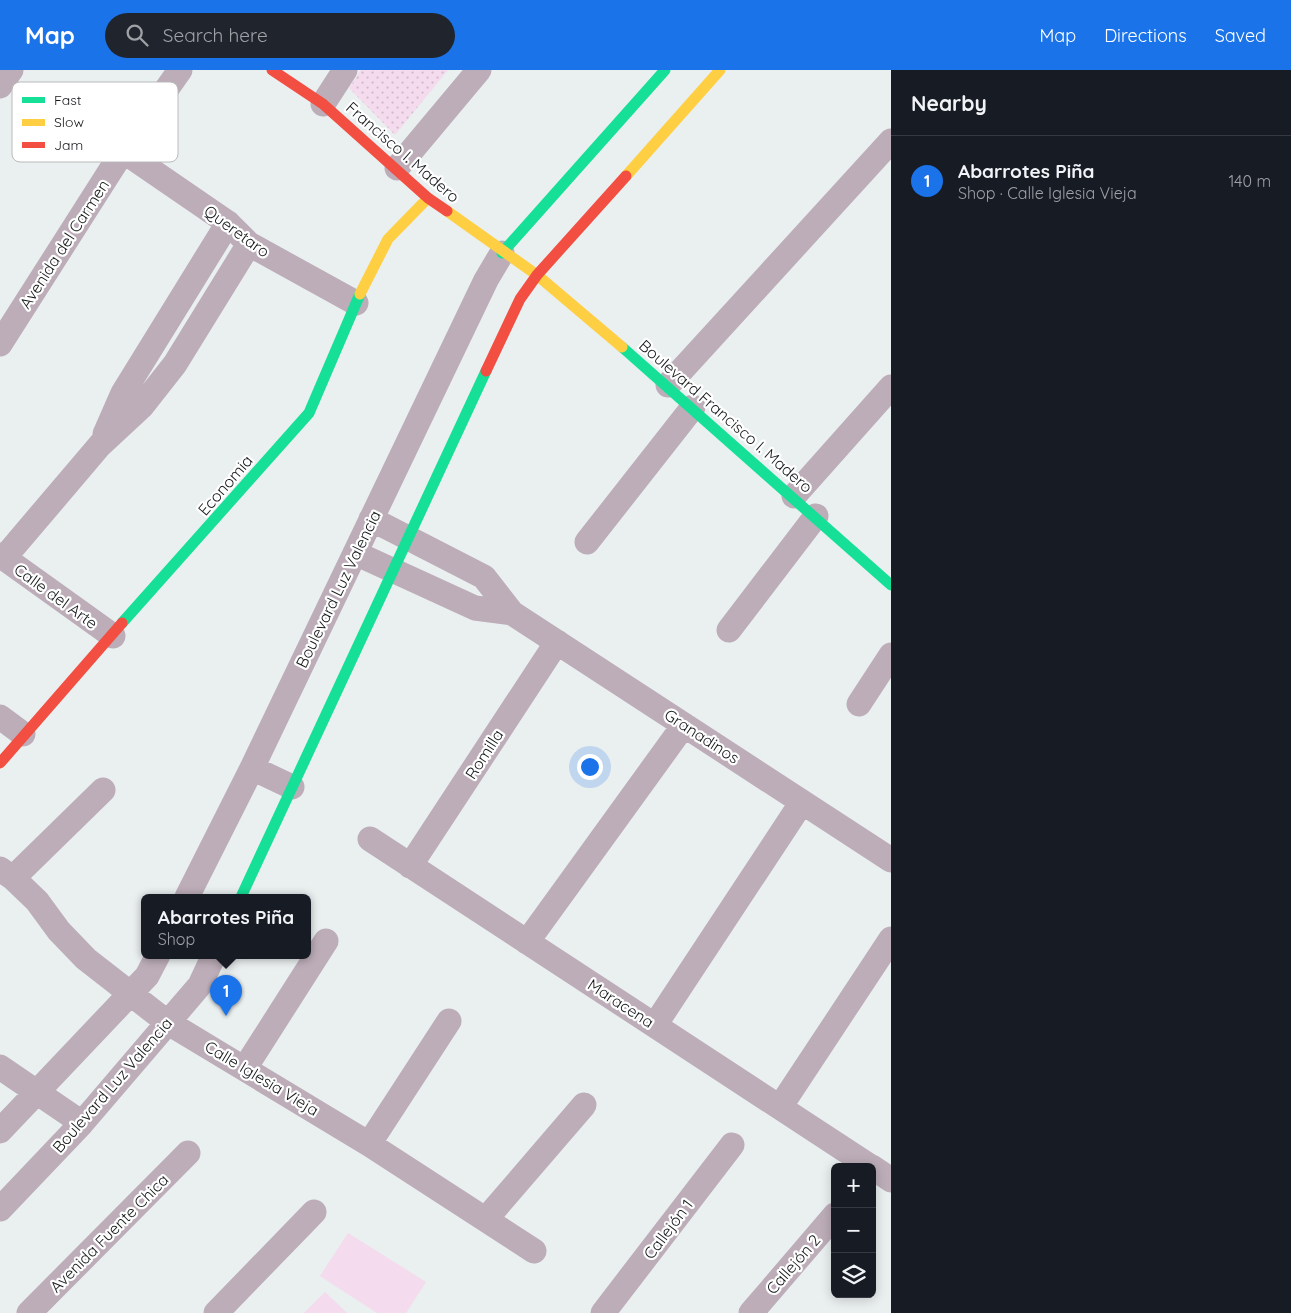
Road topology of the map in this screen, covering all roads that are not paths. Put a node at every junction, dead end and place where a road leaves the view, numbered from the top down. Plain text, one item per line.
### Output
1 (11, 70) edge
2 (180, 70) edge
3 (272, 70) edge
4 (345, 70) edge
5 (479, 70) edge
6 (666, 70) edge
7 (720, 70) edge
8 (172, 82) edge
9 (0, 86) edge
10 (323, 104) junction
11 (891, 141) edge
12 (116, 162) edge
13 (139, 162) edge
14 (397, 168) junction
15 (428, 198) junction
16 (228, 223) junction
17 (249, 244) junction
18 (502, 252) junction
19 (537, 275) junction
20 (356, 303) junction
21 (0, 344) edge
22 (668, 385) junction
23 (891, 387) edge
24 (693, 407) junction
25 (100, 445) junction
26 (794, 496) junction
27 (816, 516) junction
28 (371, 519) junction
29 (408, 538) junction
30 (587, 542) dead end
31 (355, 553) junction
32 (2, 557) edge
33 (393, 571) junction
34 (891, 584) edge
35 (512, 613) junction
36 (729, 630) dead end
37 (112, 636) junction
38 (557, 642) junction
39 (891, 655) edge
40 (859, 704) dead end
41 (0, 717) edge
42 (684, 725) junction
43 (23, 734) junction
44 (0, 763) edge
45 (252, 768) junction
46 (292, 786) junction
47 (103, 790) dead end
48 (802, 802) junction
49 (370, 839) dead end
50 (891, 860) edge
51 (410, 866) junction
52 (7, 873) edge
53 (189, 894) edge
54 (241, 894) edge
55 (891, 939) edge
56 (326, 941) dead end
57 (527, 942) junction
58 (156, 959) edge
59 (212, 959) edge
60 (130, 995) junction
61 (449, 1021) dead end
62 (166, 1022) junction
63 (655, 1026) junction
64 (0, 1067) edge
65 (245, 1068) junction
66 (37, 1092) junction
67 (584, 1105) dead end
68 (780, 1107) junction
69 (82, 1123) junction
70 (0, 1131) edge
71 (369, 1144) junction
72 (732, 1145) dead end
73 (188, 1153) dead end
74 (866, 1163) edge
75 (876, 1170) edge
76 (891, 1180) edge
77 (0, 1209) edge
78 (314, 1212) dead end
79 (486, 1219) junction
80 (831, 1220) edge
81 (534, 1252) dead end
82 (29, 1313) edge
83 (216, 1313) edge
84 (603, 1313) edge
85 (751, 1313) edge

1 - 9 street
2 - 8 street, Avenida del Carmen
3 - 10 street, Francisco I. Madero
4 - 10 street
5 - 14 street
6 - 18 street
7 - 19 street
10 - 14 street, Francisco I. Madero
11 - 22 street
12 - 21 street, Avenida del Carmen
13 - 16 street, Queretaro
14 - 15 street, Francisco I. Madero
15 - 18 street, Francisco I. Madero
15 - 20 street, Economia
16 - 17 street, Queretaro
16 - 25 street
17 - 20 street, Queretaro
17 - 25 street
18 - 19 street, Francisco I. Madero
18 - 28 street, Boulevard Luz Valencia
19 - 22 street, Boulevard Francisco I. Madero
19 - 29 street
20 - 37 street, Economia
22 - 24 street, Boulevard Francisco I. Madero
23 - 26 street
24 - 26 street, Boulevard Francisco I. Madero
24 - 30 street
25 - 32 street
26 - 27 street, Boulevard Francisco I. Madero
27 - 34 street, Boulevard Francisco I. Madero
27 - 36 street
28 - 29 street, Granadinos
28 - 31 street, Boulevard Luz Valencia
29 - 33 street
29 - 35 street, Granadinos
31 - 33 street, Granadinos
31 - 45 street, Boulevard Luz Valencia
32 - 37 street, Calle del Arte
33 - 35 street, Granadinos
33 - 46 street
35 - 38 street, Granadinos
37 - 43 street, Economia
38 - 42 street, Granadinos
38 - 51 street, Romilla
39 - 40 street
41 - 43 street
42 - 48 street, Granadinos
42 - 57 street
43 - 44 street, Economia
45 - 46 street
45 - 53 street, Boulevard Luz Valencia
46 - 54 street
47 - 52 street
48 - 50 street, Granadinos
48 - 63 street
49 - 51 street, Maracena
51 - 57 street, Maracena
52 - 60 street, Calle Iglesia Vieja
55 - 68 street
56 - 65 street
57 - 63 street, Maracena
58 - 60 street
59 - 62 street, Boulevard Luz Valencia
60 - 62 street, Calle Iglesia Vieja
60 - 66 street
61 - 71 street
62 - 65 street, Calle Iglesia Vieja
62 - 69 street, Boulevard Luz Valencia
63 - 68 street, Maracena
64 - 66 street
65 - 71 street, Calle Iglesia Vieja
66 - 69 street
66 - 70 street
67 - 79 street
68 - 74 street, Maracena
69 - 77 street, Boulevard Luz Valencia
71 - 79 street, Calle Iglesia Vieja
72 - 84 street, Callejón 1
73 - 82 street, Avenida Fuente Chica
75 - 76 street, Maracena
78 - 83 street
79 - 81 street, Calle Iglesia Vieja
80 - 85 street, Callejón 2

